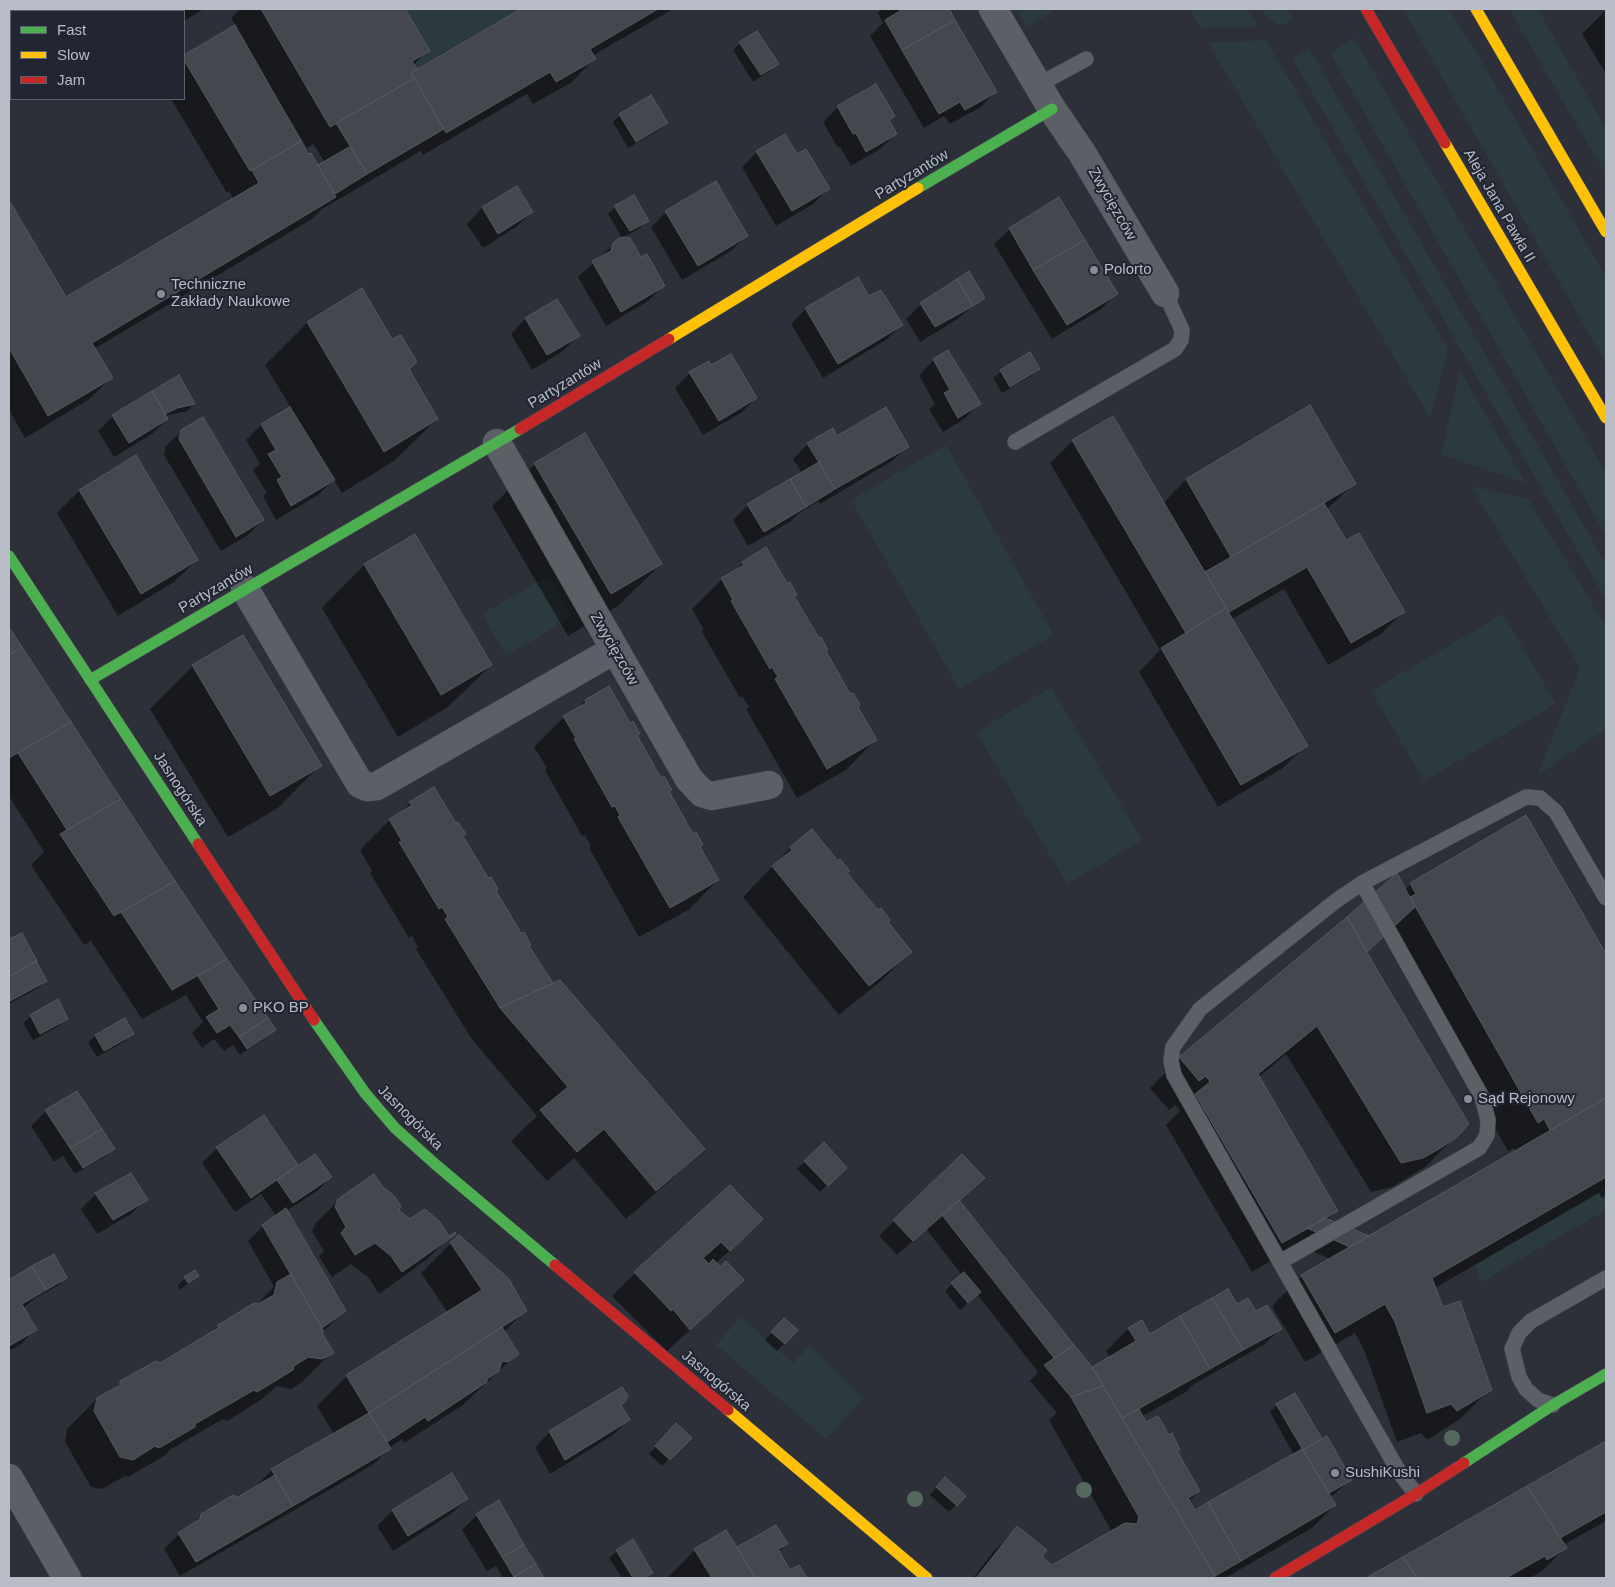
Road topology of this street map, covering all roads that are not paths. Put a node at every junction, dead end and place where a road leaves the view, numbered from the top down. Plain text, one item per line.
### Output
1 (993, 9) edge
2 (1366, 9) edge
3 (1476, 9) edge
4 (1086, 60) dead end
5 (1038, 85) junction
6 (1052, 109) junction
7 (1606, 232) edge
8 (1164, 293) joint
9 (1606, 418) edge
10 (497, 442) junction
11 (1015, 442) dead end
12 (9, 556) edge
13 (245, 589) junction
14 (614, 650) junction
15 (90, 680) junction
16 (769, 785) dead end
17 (1362, 883) junction
18 (1606, 898) edge
19 (1280, 1262) junction
20 (1606, 1278) edge
21 (1606, 1374) edge
22 (1553, 1405) junction
23 (9, 1478) edge
24 (1416, 1494) junction
25 (67, 1578) edge
26 (927, 1578) edge
27 (1275, 1578) edge

1 - 5 street, Zwycięzców
2 - 9 street, Aleja Jana Pawła II
3 - 7 street
4 - 5 lane
5 - 6 street, Zwycięzców
6 - 8 street, Zwycięzców
6 - 10 street, Partyzantów
8 - 11 lane, Zwycięzców
10 - 13 street, Partyzantów
10 - 14 street, Zwycięzców
12 - 15 street, Jasnogórska
13 - 14 street
13 - 15 street, Partyzantów
14 - 16 street, Zwycięzców
15 - 26 street, Jasnogórska
17 - 18 lane
17 - 19 lane
17 - 19 lane
19 - 24 lane
20 - 22 lane
21 - 22 street
22 - 24 street
23 - 25 street
24 - 27 street

